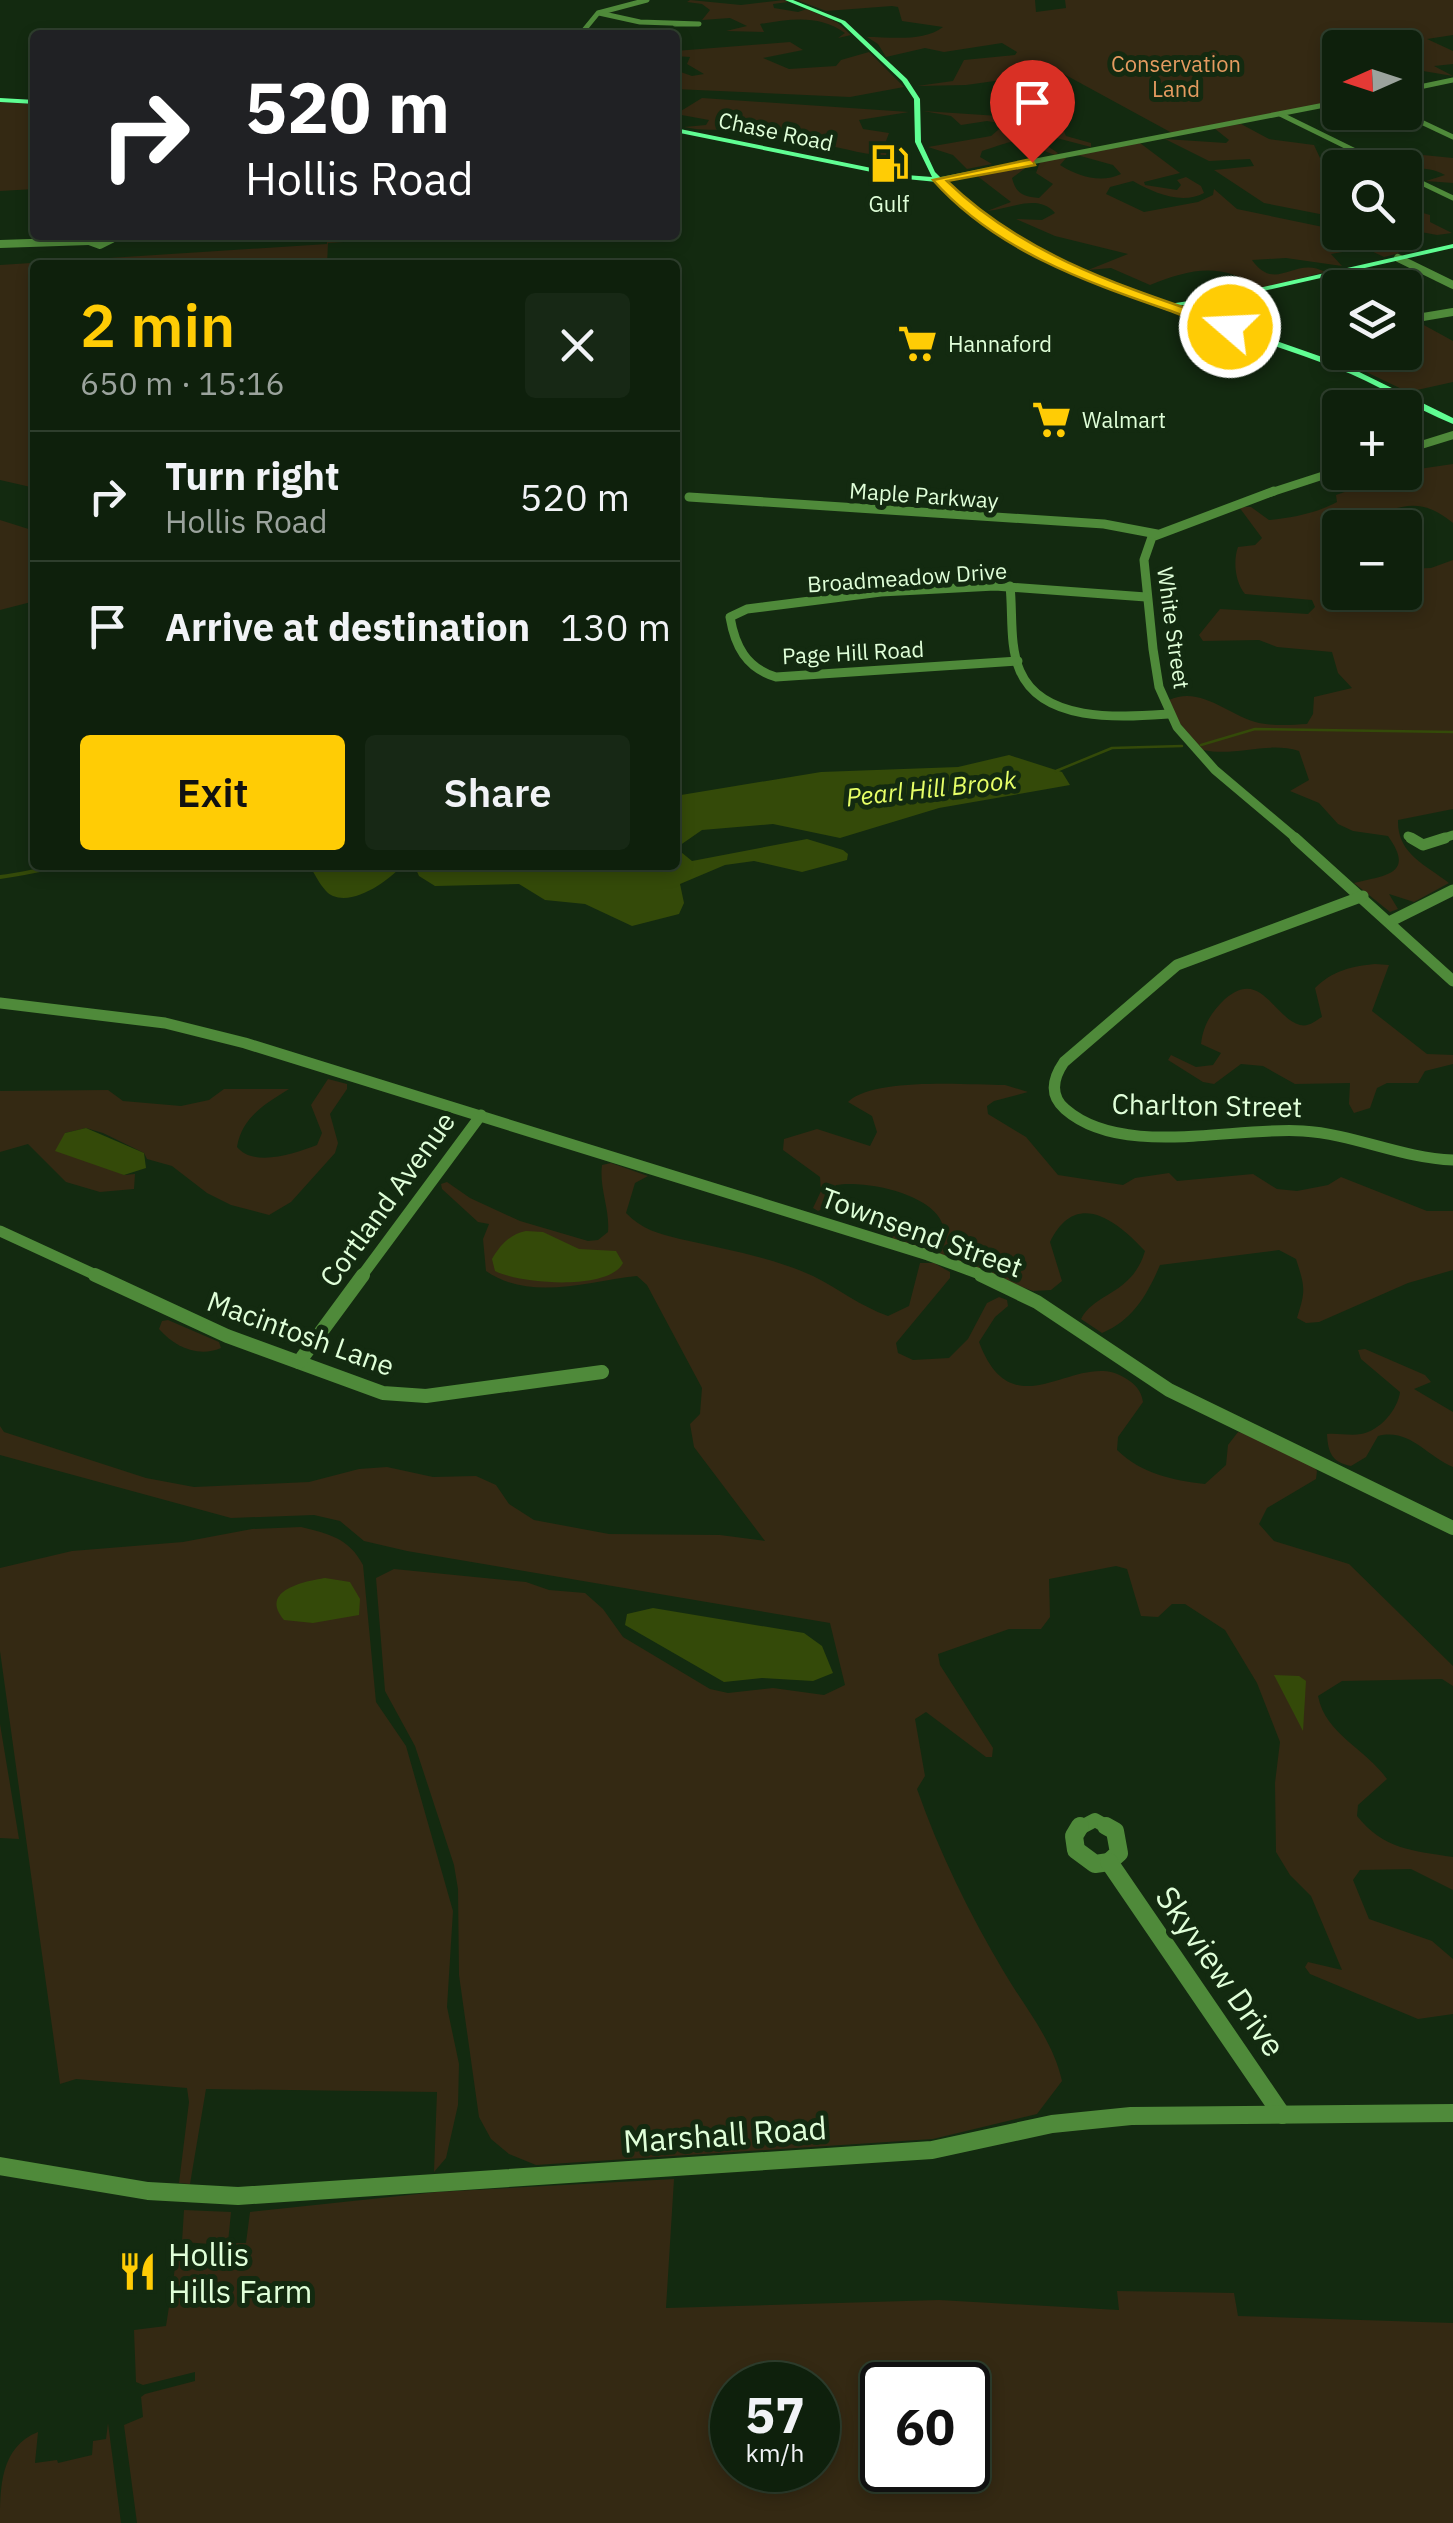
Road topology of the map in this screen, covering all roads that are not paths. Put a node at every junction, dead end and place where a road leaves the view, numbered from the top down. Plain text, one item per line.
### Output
1 (648, 0) edge
2 (788, 0) edge
3 (598, 14) junction
4 (675, 24) dead end
5 (582, 30) edge
6 (1453, 80) edge
7 (1422, 86) edge
8 (0, 100) edge
9 (30, 102) edge
10 (1322, 105) edge
11 (1278, 114) junction
12 (1422, 122) edge
13 (680, 131) edge
14 (1453, 137) edge
15 (1353, 150) edge
16 (868, 169) junction
17 (938, 180) junction
18 (908, 182) junction
19 (1422, 182) edge
20 (1453, 198) edge
21 (970, 210) junction
22 (89, 241) dead end
23 (0, 244) edge
24 (1453, 246) edge
25 (1398, 258) junction
26 (1453, 285) edge
27 (1208, 301) junction
28 (1160, 303) junction
29 (1453, 312) edge
30 (1192, 314) junction
31 (1422, 317) edge
32 (1253, 335) junction
33 (1453, 421) edge
34 (1453, 435) edge
35 (1422, 445) edge
36 (1322, 476) edge
37 (689, 497) dead end
38 (1157, 534) junction
39 (1010, 586) junction
40 (1146, 597) junction
41 (732, 615) joint
42 (1018, 661) junction
43 (1169, 714) junction
44 (1408, 836) dead end
45 (1453, 836) edge
46 (1453, 890) edge
47 (1363, 896) junction
48 (1394, 919) junction
49 (1453, 980) edge
50 (0, 1003) edge
51 (481, 1114) junction
52 (1453, 1160) edge
53 (0, 1231) edge
54 (299, 1362) junction
55 (602, 1372) dead end
56 (1453, 1528) edge
57 (1109, 1862) dead end
58 (1453, 2113) edge
59 (1282, 2115) junction
60 (0, 2166) edge

1 - 3 street
2 - 17 main road
3 - 4 street
3 - 5 street
6 - 7 street
8 - 9 main road
10 - 11 street
11 - 15 street
11 - 17 street
12 - 14 street
13 - 16 main road, Chase Road
16 - 17 main road, Chase Road
16 - 18 main road, Chase Road
17 - 18 main road
17 - 21 main road
18 - 21 main road, Chase Road
19 - 20 street
21 - 28 main road
22 - 23 street
24 - 25 main road
25 - 26 street
25 - 27 main road
27 - 28 main road
27 - 30 main road
27 - 32 main road
28 - 30 main road
29 - 31 street
30 - 32 main road
32 - 33 main road
34 - 35 street
36 - 38 street, White Street
37 - 38 street, Maple Parkway
38 - 40 street, White Street
39 - 40 street, Broadmeadow Drive
39 - 41 street, Broadmeadow Drive
39 - 42 street
40 - 43 street, White Street
41 - 42 street, Page Hill Road
42 - 43 street
43 - 47 street, White Street
44 - 45 street
46 - 48 street
47 - 48 street, White Street
47 - 52 street, Charlton Street
48 - 49 street, White Street
50 - 51 street, Townsend Street
51 - 54 street, Cortland Avenue
51 - 56 street, Townsend Street
53 - 54 street, Macintosh Lane
54 - 55 street, Macintosh Lane
57 - 59 street, Skyview Drive
58 - 59 street, Marshall Road
59 - 60 street, Marshall Road

